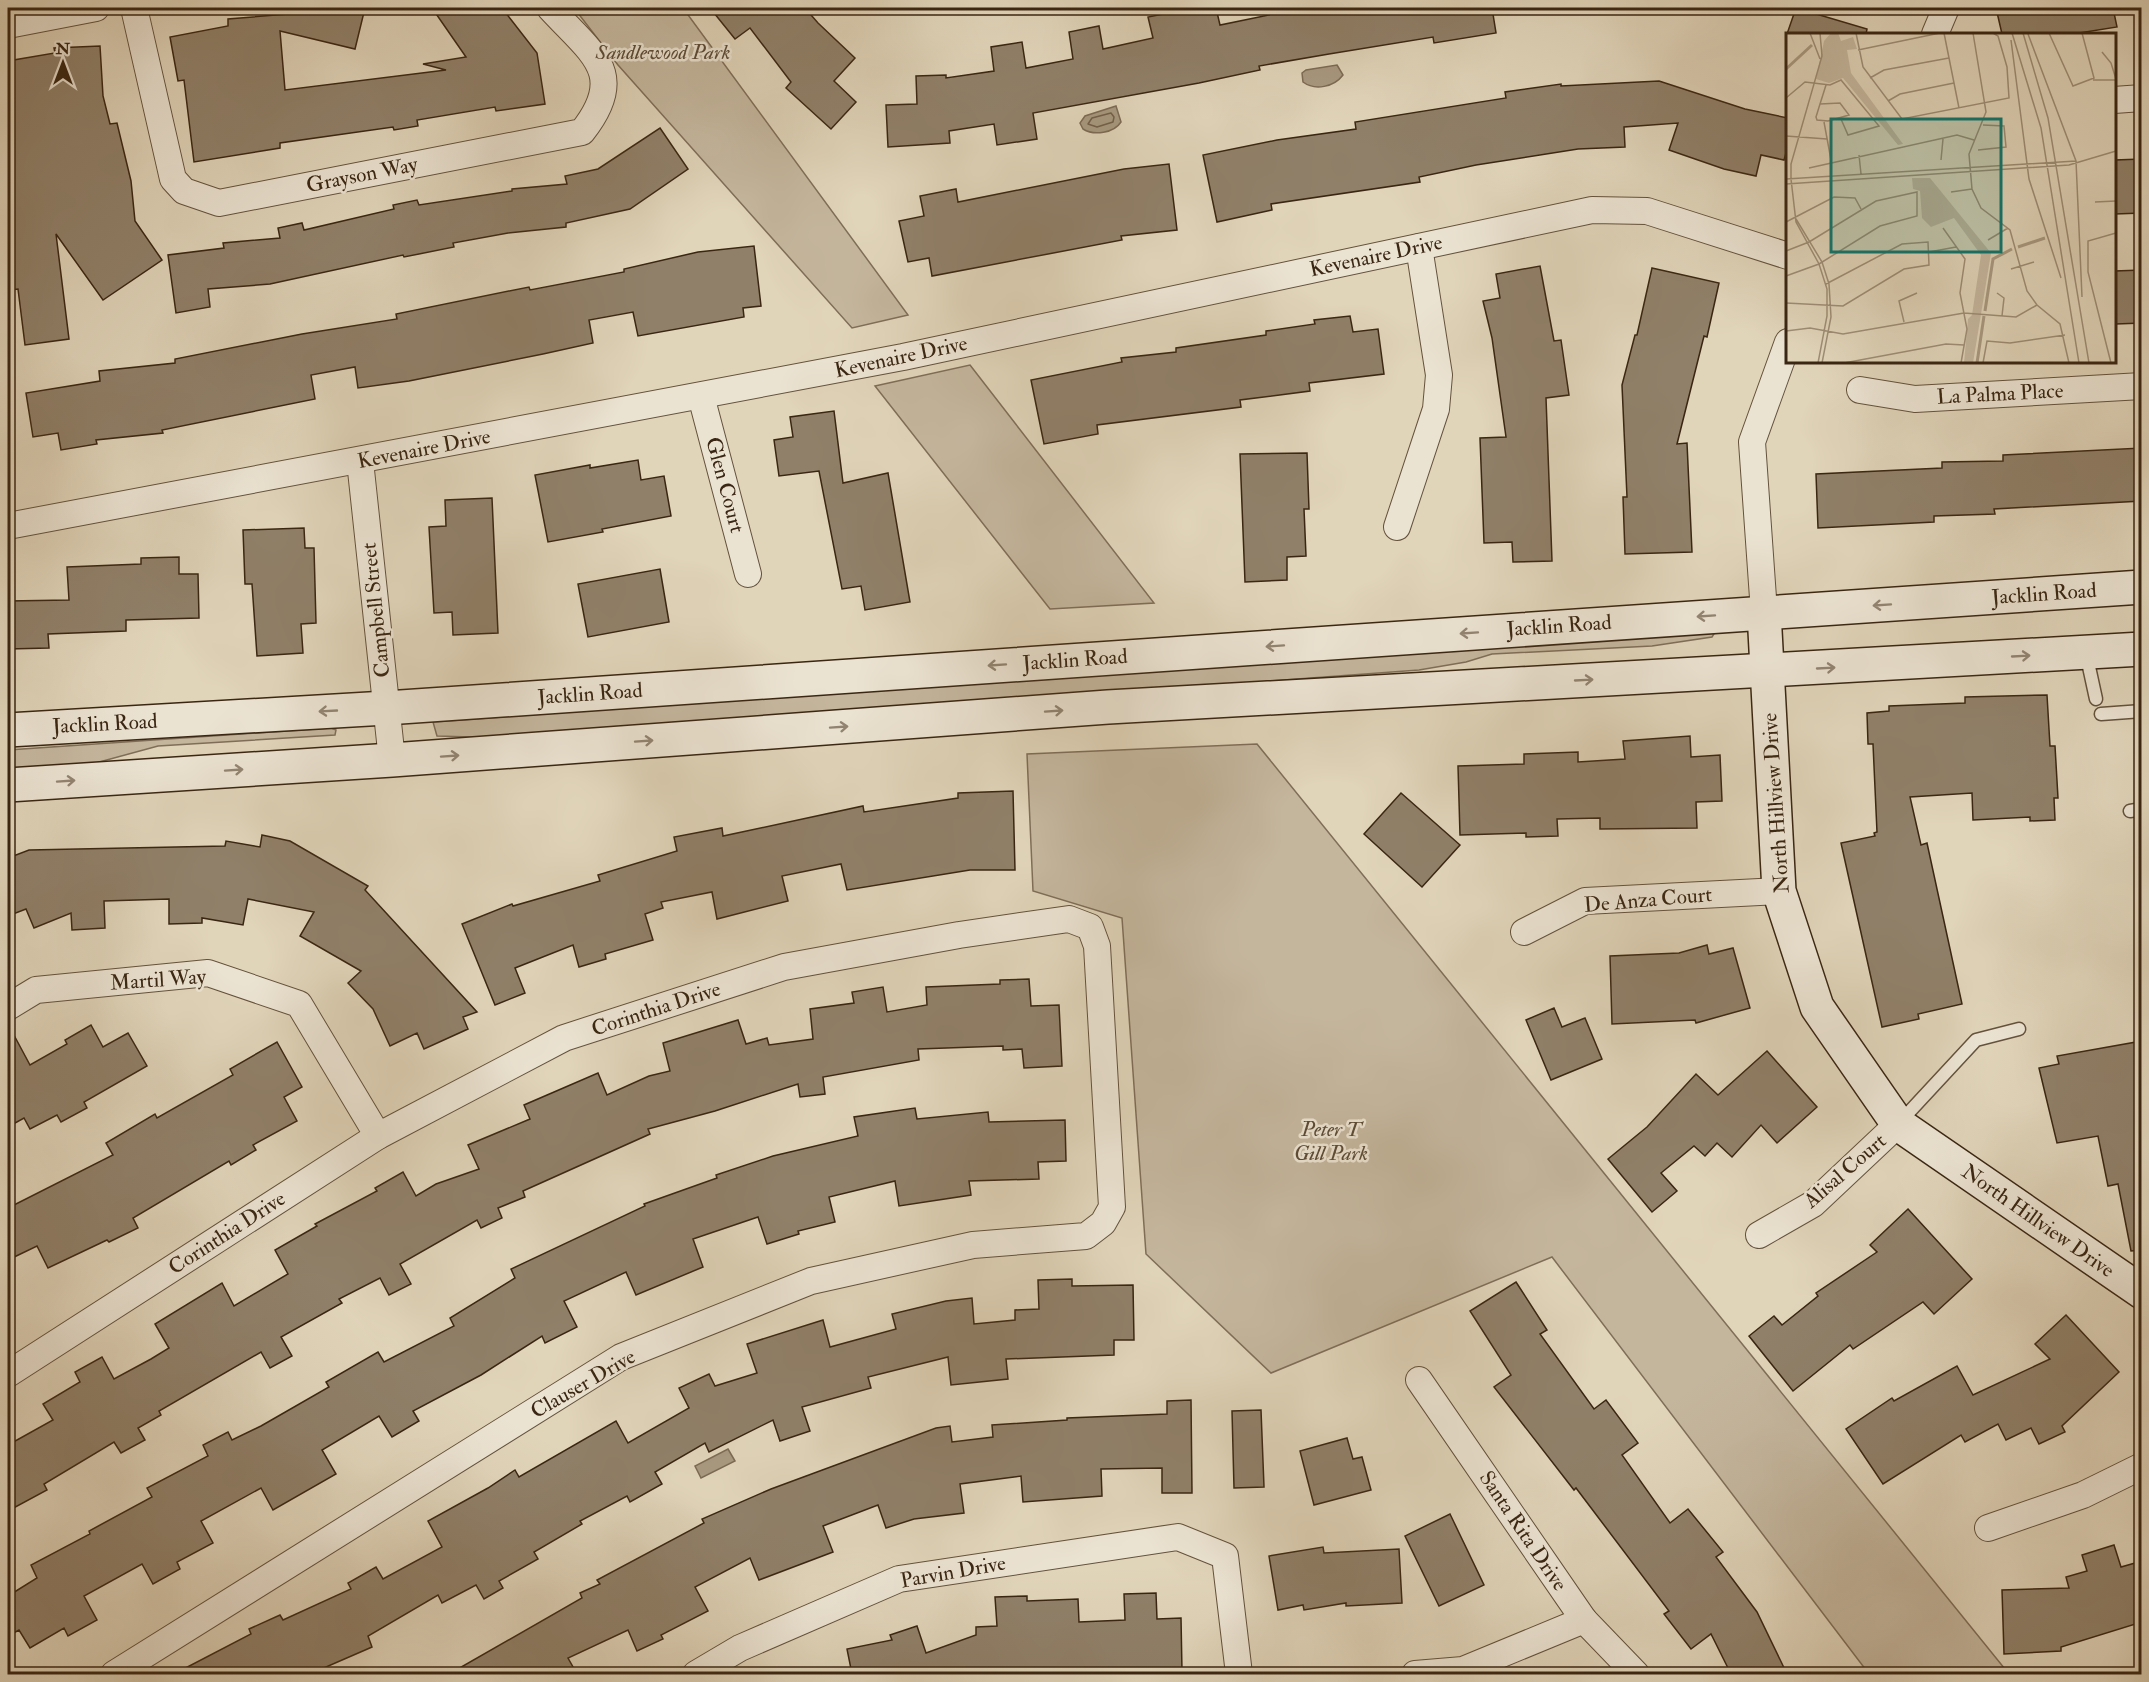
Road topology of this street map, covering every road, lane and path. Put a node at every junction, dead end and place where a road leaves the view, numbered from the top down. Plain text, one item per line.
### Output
1 (96, 8) edge
2 (134, 8) edge
3 (550, 8) edge
4 (1946, 8) edge
5 (8, 25) edge
6 (1935, 33) edge
7 (2142, 98) edge
8 (2116, 100) edge
9 (1419, 247) junction
10 (1786, 255) edge
11 (1786, 348) edge
12 (2142, 386) edge
13 (1860, 390) dead end
14 (701, 396) junction
15 (360, 461) junction
16 (8, 526) edge
17 (1397, 527) dead end
18 (748, 574) dead end
19 (2142, 587) edge
20 (1764, 612) junction
21 (2142, 649) edge
22 (2085, 652) junction
23 (1768, 671) junction
24 (2096, 699) dead end
25 (386, 708) junction
26 (2142, 711) edge
27 (2101, 714) dead end
28 (8, 730) edge
29 (392, 760) junction
30 (8, 784) edge
31 (1779, 891) junction
32 (1524, 932) dead end
33 (8, 1007) edge
34 (2019, 1029) dead end
35 (1898, 1124) junction
36 (378, 1136) junction
37 (1103, 1223) joint
38 (1759, 1234) dead end
39 (2142, 1292) edge
40 (8, 1374) edge
41 (1419, 1380) dead end
42 (2142, 1466) edge
43 (1988, 1528) dead end
44 (1584, 1620) junction
45 (114, 1674) edge
46 (696, 1674) edge
47 (1239, 1674) edge
48 (1414, 1674) edge
49 (1636, 1674) edge

1 - 5 street
2 - 3 street, Grayson Way
4 - 6 street
7 - 8 street
9 - 10 street, Kevenaire Drive
9 - 14 street, Kevenaire Drive
9 - 17 street
11 - 20 street, North Hillview Drive
12 - 13 street, La Palma Place
14 - 15 street, Kevenaire Drive
14 - 18 street, Glen Court
15 - 16 street, Kevenaire Drive
15 - 25 street, Campbell Street
19 -> 20 main road, Jacklin Road
20 - 23 main road, North Hillview Drive
20 -> 25 main road, Jacklin Road
21 - 22 main road
23 -> 22 main road
22 - 24 lane
29 -> 23 main road
23 - 31 main road, North Hillview Drive
25 -> 28 main road, Jacklin Road
25 - 29 street, Campbell Street
26 - 27 lane
30 -> 29 main road
31 - 32 street, De Anza Court
31 - 35 main road, North Hillview Drive
33 - 36 street, Martil Way
34 - 35 lane
35 - 38 street, Alisal Court
35 - 39 main road, North Hillview Drive
36 - 37 street, Corinthia Drive
36 - 40 street, Corinthia Drive
37 - 45 street, Clauser Drive
41 - 44 street, Santa Rita Drive
42 - 43 street
44 - 48 street
44 - 49 street, Santa Rita Drive
46 - 47 street, Parvin Drive

